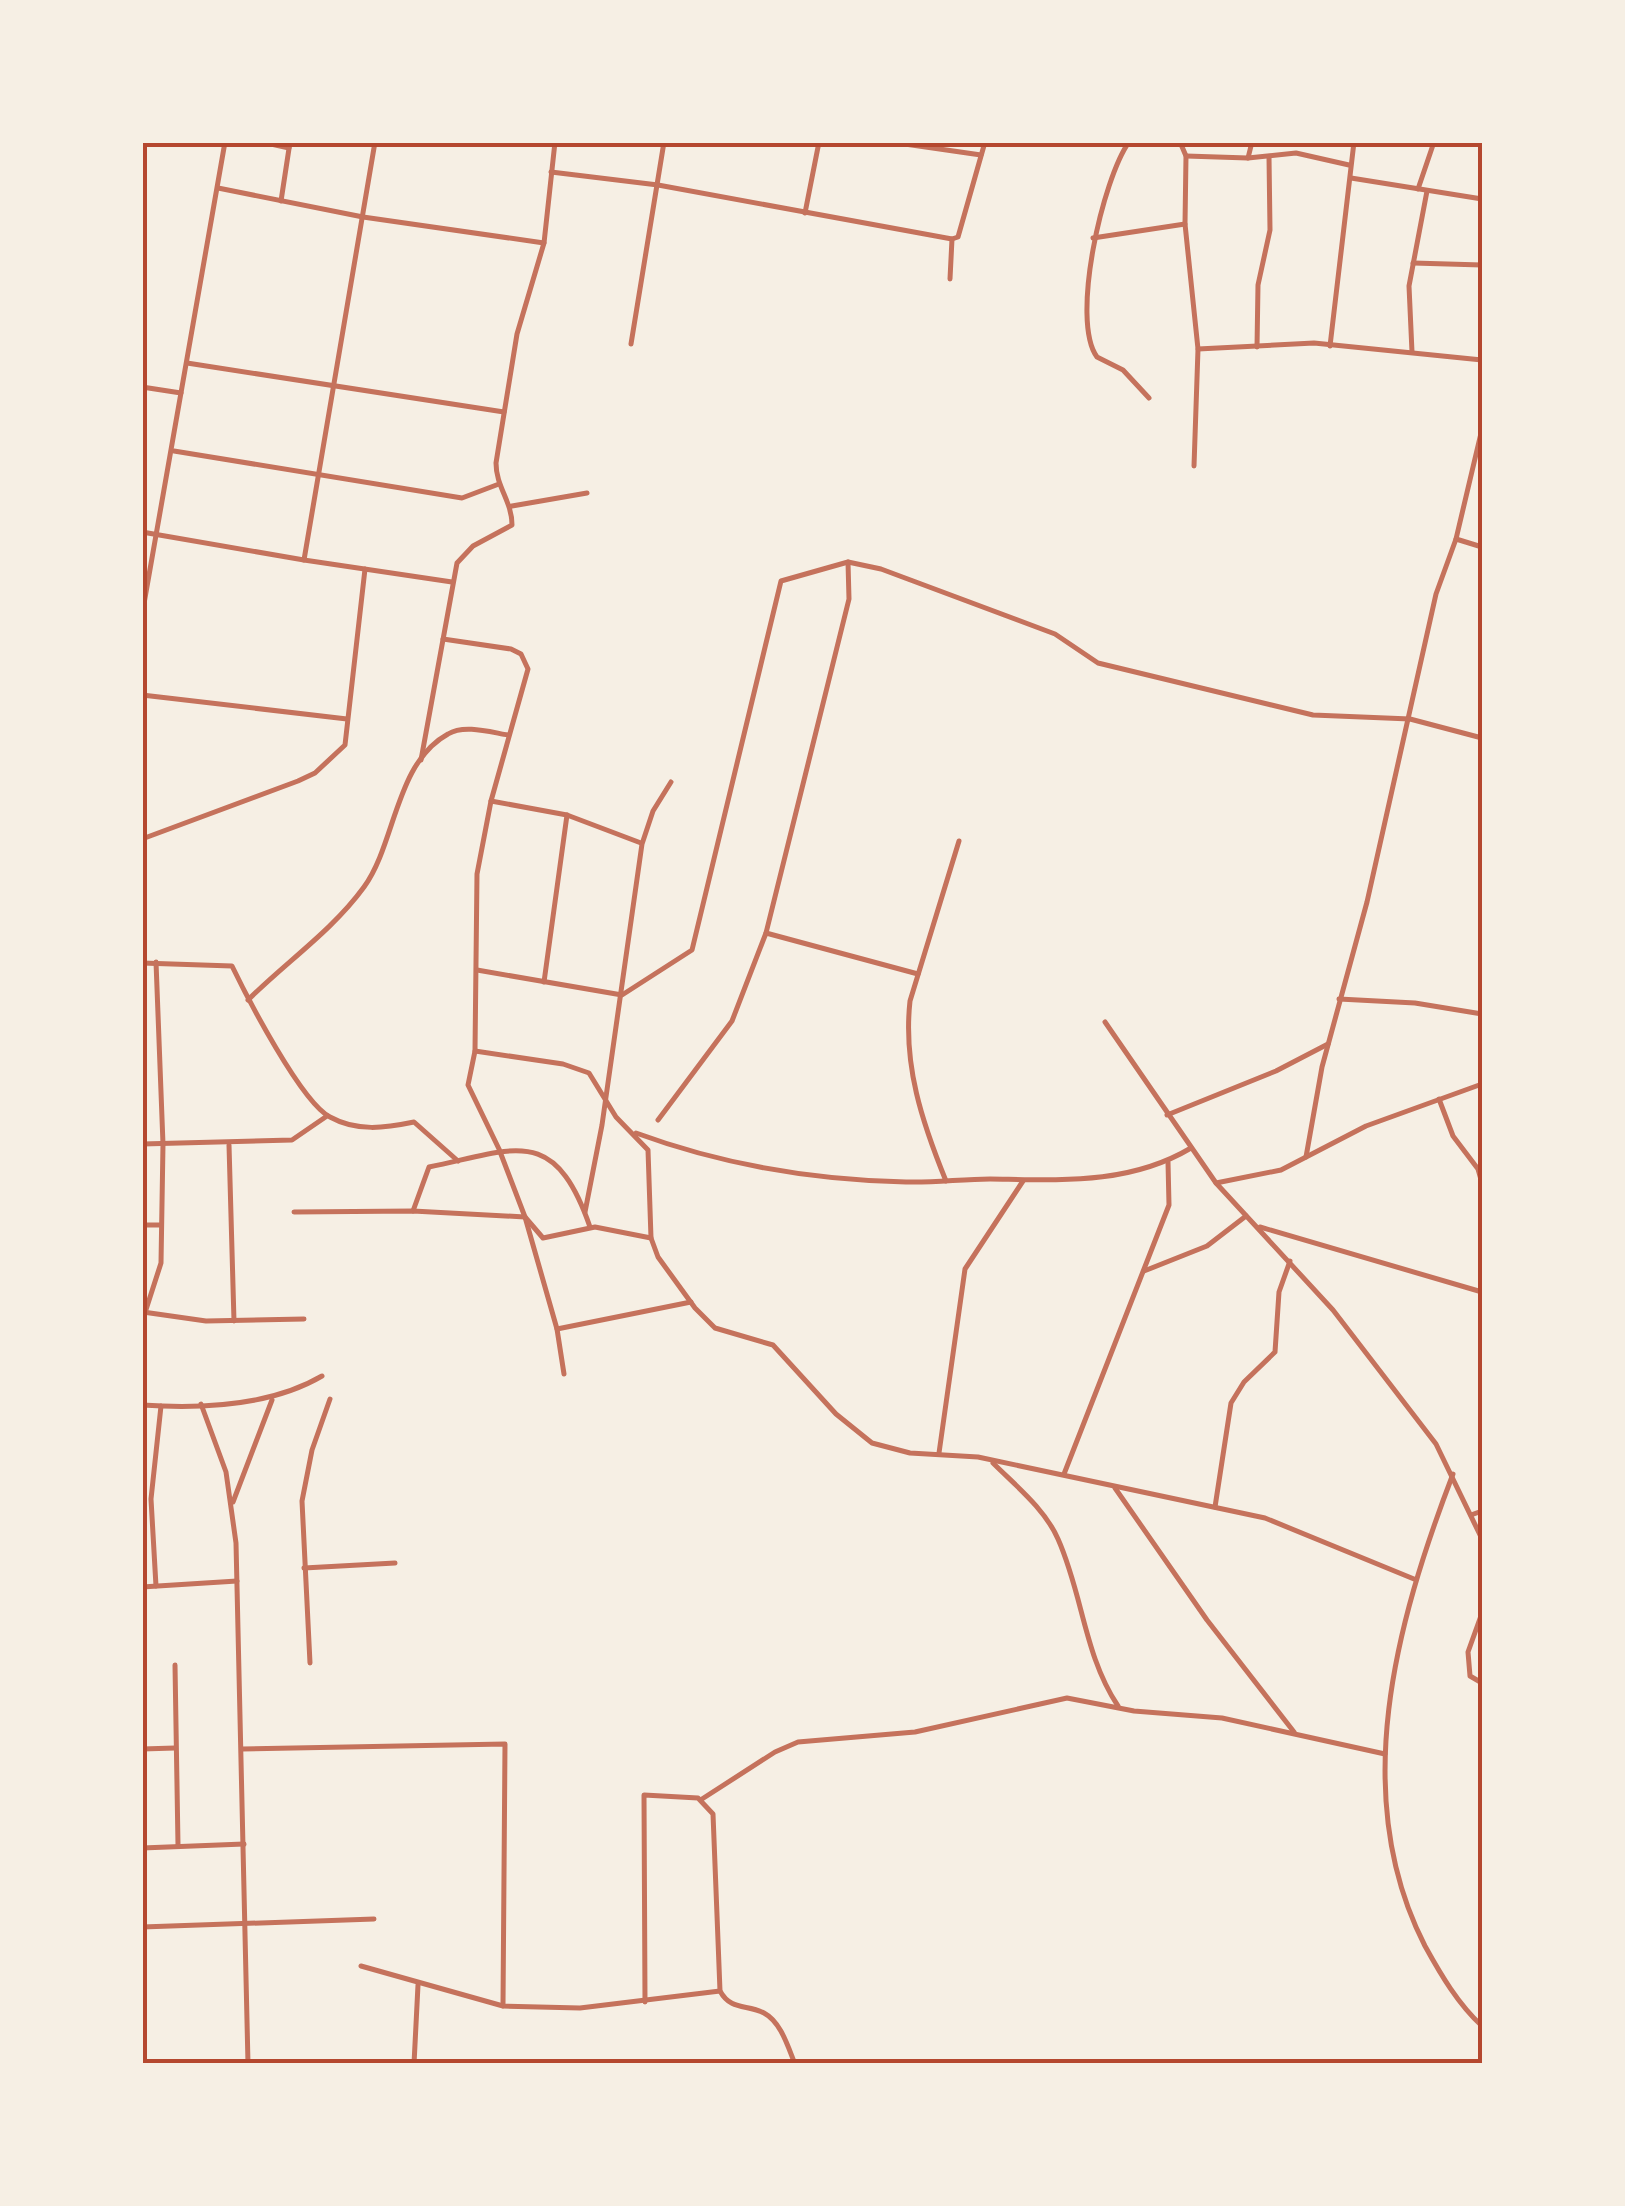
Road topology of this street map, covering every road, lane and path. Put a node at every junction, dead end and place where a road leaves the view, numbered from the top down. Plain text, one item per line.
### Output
1 (226, 142) edge
2 (262, 142) edge
3 (375, 142) edge
4 (555, 142) edge
5 (664, 142) edge
6 (819, 142) edge
7 (892, 142) edge
8 (985, 142) edge
9 (1129, 142) edge
10 (1180, 142) edge
11 (1252, 142) edge
12 (1354, 142) edge
13 (1434, 142) edge
14 (906, 144) edge
15 (290, 145) edge
16 (981, 155) junction
17 (1186, 156) junction
18 (1269, 157) junction
19 (1248, 158) junction
20 (1350, 165) junction
21 (551, 172) junction
22 (1351, 178) junction
23 (658, 185) junction
24 (218, 188) junction
25 (1418, 189) junction
26 (1427, 191) junction
27 (1482, 199) edge
28 (281, 201) junction
29 (804, 213) junction
30 (363, 218) junction
31 (1185, 224) junction
32 (1093, 238) junction
33 (952, 239) junction
34 (544, 243) junction
35 (1413, 263) junction
36 (1482, 265) edge
37 (950, 279) dead end
38 (631, 344) dead end
39 (1330, 346) junction
40 (1257, 347) junction
41 (1198, 349) junction
42 (1412, 352) junction
43 (1482, 360) edge
44 (188, 363) junction
45 (332, 384) junction
46 (142, 387) edge
47 (181, 394) junction
48 (1149, 398) dead end
49 (504, 412) junction
50 (1482, 429) edge
51 (172, 450) junction
52 (1479, 460) edge
53 (1194, 466) dead end
54 (317, 473) junction
55 (499, 484) junction
56 (586, 494) dead end
57 (512, 506) junction
58 (142, 532) edge
59 (160, 535) junction
60 (1456, 539) junction
61 (1482, 547) edge
62 (304, 560) junction
63 (848, 562) junction
64 (365, 569) junction
65 (452, 582) junction
66 (142, 615) edge
67 (443, 639) junction
68 (142, 695) edge
69 (346, 719) junction
70 (1410, 719) junction
71 (508, 735) junction
72 (1482, 738) edge
73 (421, 760) junction
74 (671, 782) dead end
75 (491, 801) junction
76 (566, 815) junction
77 (142, 839) edge
78 (959, 841) dead end
79 (642, 844) junction
80 (766, 933) junction
81 (156, 962) junction
82 (142, 963) edge
83 (477, 970) junction
84 (918, 974) junction
85 (544, 982) junction
86 (622, 995) junction
87 (1339, 999) junction
88 (248, 1000) junction
89 (1482, 1014) edge
90 (1105, 1022) dead end
91 (1328, 1044) junction
92 (475, 1051) junction
93 (1482, 1084) edge
94 (604, 1095) junction
95 (1439, 1099) junction
96 (1168, 1114) junction
97 (327, 1116) junction
98 (658, 1120) dead end
99 (634, 1132) junction
100 (142, 1144) edge
101 (163, 1144) junction
102 (229, 1145) junction
103 (1191, 1148) junction
104 (500, 1149) junction
105 (1306, 1157) junction
106 (458, 1161) junction
107 (1168, 1162) junction
108 (1024, 1180) junction
109 (946, 1181) junction
110 (1216, 1183) junction
111 (1482, 1183) edge
112 (414, 1211) junction
113 (294, 1212) dead end
114 (585, 1212) junction
115 (1246, 1216) junction
116 (525, 1217) junction
117 (161, 1225) junction
118 (142, 1226) edge
119 (1256, 1226) junction
120 (590, 1227) junction
121 (650, 1238) junction
122 (1290, 1261) junction
123 (1143, 1272) junction
124 (1482, 1292) edge
125 (691, 1302) junction
126 (144, 1313) edge
127 (304, 1319) dead end
128 (234, 1320) junction
129 (142, 1322) edge
130 (557, 1329) junction
131 (564, 1374) dead end
132 (322, 1376) dead end
133 (272, 1398) junction
134 (330, 1399) dead end
135 (201, 1404) junction
136 (142, 1405) edge
137 (161, 1406) junction
138 (939, 1453) junction
139 (991, 1461) junction
140 (1453, 1474) junction
141 (1064, 1475) junction
142 (1114, 1485) junction
143 (142, 1498) edge
144 (151, 1499) junction
145 (232, 1504) junction
146 (1215, 1507) junction
147 (1482, 1511) edge
148 (1471, 1516) junction
149 (1482, 1539) edge
150 (395, 1563) dead end
151 (304, 1568) junction
152 (1414, 1579) junction
153 (238, 1581) junction
154 (156, 1586) junction
155 (142, 1587) edge
156 (1482, 1613) edge
157 (310, 1663) dead end
158 (175, 1665) dead end
159 (1482, 1684) edge
160 (1120, 1708) junction
161 (1294, 1732) junction
162 (175, 1748) junction
163 (142, 1749) edge
164 (242, 1750) junction
165 (1385, 1754) junction
166 (702, 1800) junction
167 (244, 1844) junction
168 (178, 1845) junction
169 (142, 1848) edge
170 (374, 1919) dead end
171 (246, 1924) junction
172 (142, 1928) edge
173 (361, 1966) dead end
174 (418, 1985) junction
175 (720, 1991) junction
176 (645, 2002) junction
177 (504, 2006) junction
178 (1482, 2026) edge
179 (248, 2064) edge
180 (414, 2064) edge
181 (795, 2064) edge

1 - 24 street
2 - 15 street
3 - 30 street
4 - 21 street
5 - 23 street
6 - 29 street
7 - 14 street
8 - 16 street
9 - 32 street
10 - 17 street
11 - 19 street
12 - 20 street
13 - 25 street
14 - 16 street
15 - 28 street
16 - 33 street
17 - 19 street
17 - 31 street
18 - 19 street
18 - 20 street
18 - 40 street
20 - 22 street
21 - 23 street
21 - 34 street
22 - 25 street
22 - 39 street
23 - 29 street
23 - 38 street
24 - 28 street
24 - 44 street
25 - 26 street
26 - 27 street
26 - 35 street
28 - 30 street
29 - 33 street
30 - 34 street
30 - 45 street
31 - 32 street
31 - 41 street
32 - 48 street
33 - 37 street
34 - 49 street
35 - 36 street
35 - 42 street
39 - 40 street
39 - 42 street
40 - 41 street
41 - 53 street
42 - 43 street
44 - 45 street
44 - 47 street
45 - 49 street
45 - 54 street
46 - 47 street
47 - 51 street
49 - 55 street
50 - 52 street
51 - 54 street
51 - 59 street
52 - 60 street
54 - 55 street
54 - 62 street
55 - 57 street
56 - 57 street
57 - 65 street
58 - 59 street
59 - 62 street
59 - 66 street
60 - 61 street
60 - 70 street
62 - 64 street
63 - 70 street
63 - 80 street
63 - 86 street
64 - 65 street
64 - 69 street
65 - 67 street
67 - 71 street
67 - 73 street
68 - 69 street
69 - 77 street
70 - 72 street
70 - 87 street
71 - 73 street
71 - 75 street
73 - 88 street
74 - 79 street
75 - 76 street
75 - 83 street
76 - 79 street
76 - 85 street
78 - 84 street
79 - 86 street
80 - 84 street
80 - 98 street
81 - 82 street
81 - 88 street
81 - 101 street
83 - 85 street
83 - 92 street
84 - 109 street
85 - 86 street
86 - 94 street
87 - 89 street
87 - 91 street
88 - 97 street
90 - 96 street
91 - 96 street
91 - 105 street
92 - 94 street
92 - 104 street
93 - 95 street
94 - 99 street
94 - 114 street
95 - 105 street
95 - 111 street
96 - 103 street
97 - 102 street
97 - 106 street
99 - 109 street
99 - 121 street
100 - 101 street
101 - 102 street
101 - 117 street
102 - 128 street
103 - 107 street
103 - 110 street
104 - 106 street
104 - 114 street
104 - 116 street
105 - 110 street
106 - 112 street
107 - 108 street
107 - 123 street
108 - 109 street
108 - 138 street
110 - 115 street
112 - 113 street
112 - 116 street
114 - 120 street
115 - 119 street
115 - 123 street
116 - 120 street
116 - 130 street
117 - 118 street
117 - 126 street
119 - 122 street
119 - 124 street
120 - 121 street
121 - 125 street
122 - 140 street
122 - 146 street
123 - 141 street
125 - 130 street
125 - 138 street
126 - 128 street
126 - 129 street
127 - 128 street
130 - 131 street
132 - 133 street
133 - 135 street
133 - 145 street
134 - 151 street
135 - 137 street
135 - 145 street
136 - 137 street
137 - 144 street
138 - 139 street
139 - 141 street
139 - 160 street
140 - 148 street
140 - 152 street
141 - 142 street
142 - 146 street
142 - 161 street
143 - 144 street
144 - 154 street
145 - 153 street
146 - 152 street
147 - 148 street
148 - 149 street
150 - 151 street
151 - 157 street
152 - 165 street
153 - 154 street
153 - 164 street
154 - 155 street
156 - 159 street
158 - 162 street
160 - 161 street
160 - 166 street
161 - 165 street
162 - 163 street
162 - 168 street
164 - 167 street
164 - 177 street
165 - 178 street
166 - 175 street
166 - 176 street
167 - 168 street
167 - 171 street
168 - 169 street
170 - 171 street
171 - 172 street
171 - 179 street
173 - 174 street
174 - 177 street
174 - 180 street
175 - 176 street
175 - 181 street
176 - 177 street

